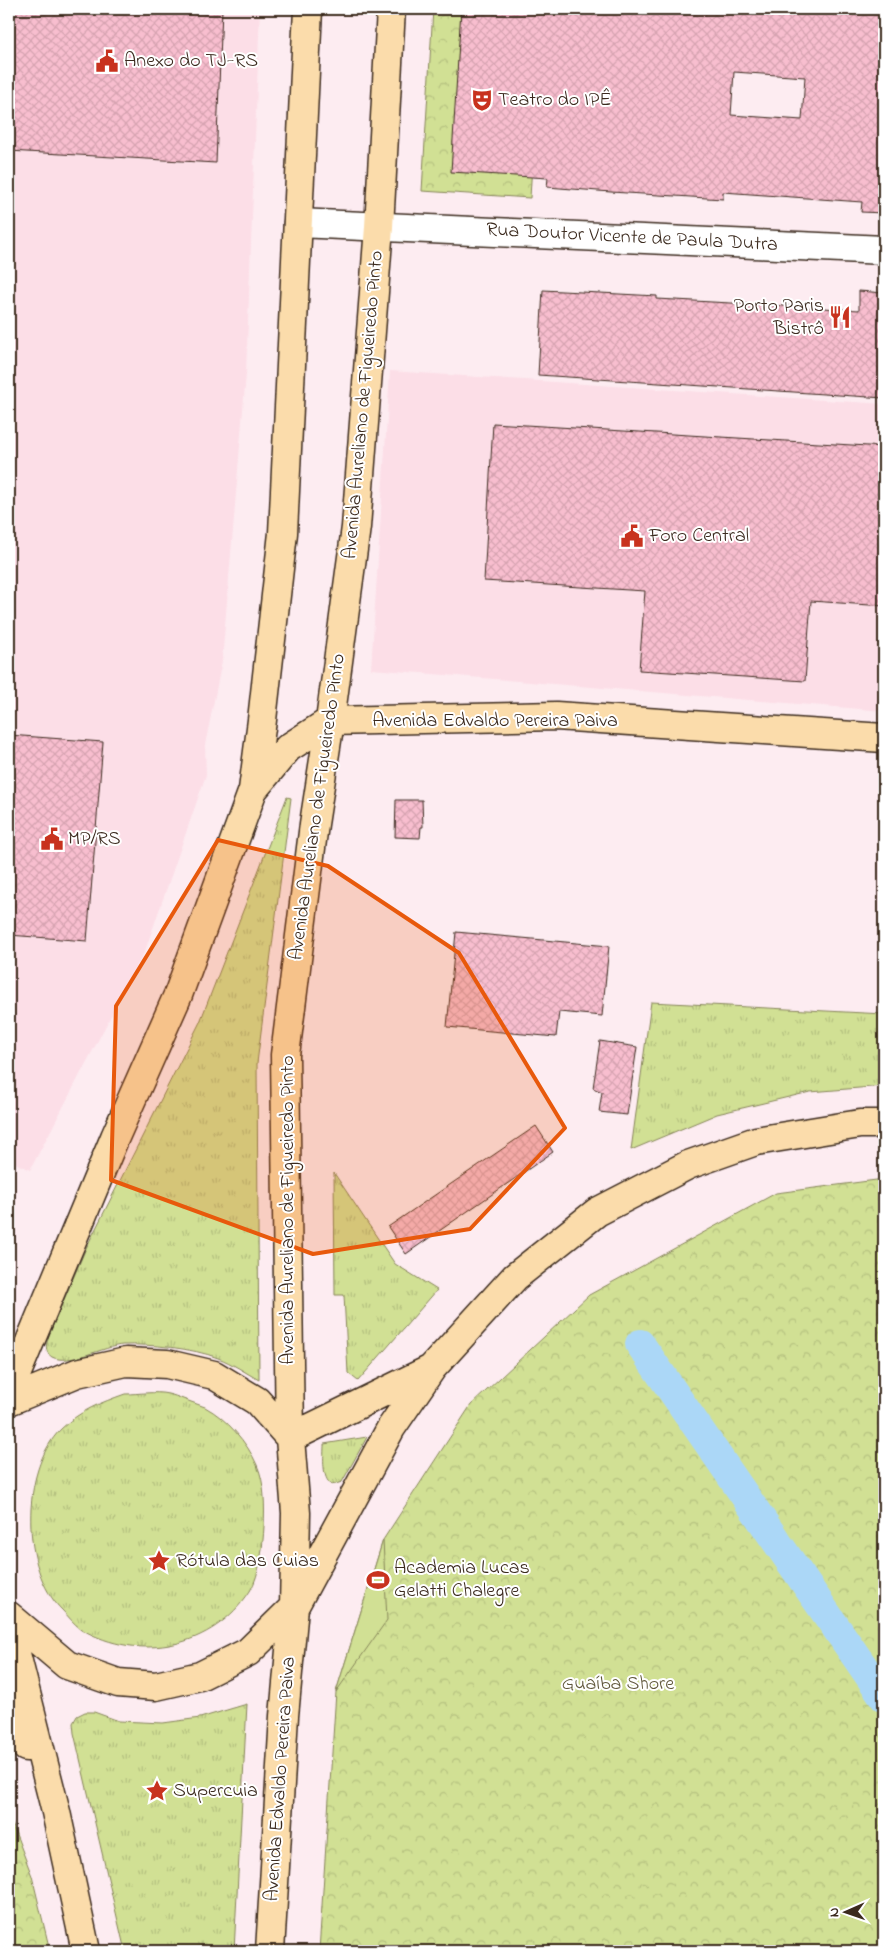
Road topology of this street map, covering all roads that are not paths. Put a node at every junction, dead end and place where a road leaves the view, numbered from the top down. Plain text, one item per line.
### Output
1 (308, 9) edge
2 (391, 9) edge
3 (298, 223) junction
4 (379, 227) junction
5 (884, 250) edge
6 (330, 721) junction
7 (884, 738) edge
8 (252, 790) junction
9 (884, 1124) edge
10 (432, 1368) junction
11 (9, 1392) edge
12 (9, 1401) edge
13 (290, 1438) junction
14 (294, 1607) junction
15 (9, 1616) edge
16 (9, 1626) edge
17 (9, 1708) edge
18 (56, 1812) junction
19 (86, 1951) edge
20 (270, 1951) edge

1 - 3 main road
2 - 4 main road, Avenida Aureliano de Figueiredo Pinto
3 - 4 street, Rua Doutor Vicente de Paula Dutra
3 - 8 main road
4 - 5 street, Rua Doutor Vicente de Paula Dutra
4 - 6 main road, Avenida Aureliano de Figueiredo Pinto
6 - 7 main road, Avenida Edvaldo Pereira Paiva
6 - 8 main road
6 - 13 main road, Avenida Aureliano de Figueiredo Pinto
8 - 11 main road
9 - 10 main road, Avenida Edvaldo Pereira Paiva
10 - 13 main road, Avenida Edvaldo Pereira Paiva
10 - 14 main road, Avenida Edvaldo Pereira Paiva
12 - 13 main road
13 - 14 main road, Avenida Aureliano de Figueiredo Pinto
14 - 15 main road, Avenida Edvaldo Pereira Paiva
14 - 20 main road, Avenida Edvaldo Pereira Paiva
16 - 18 main road
17 - 18 main road
18 - 19 main road

